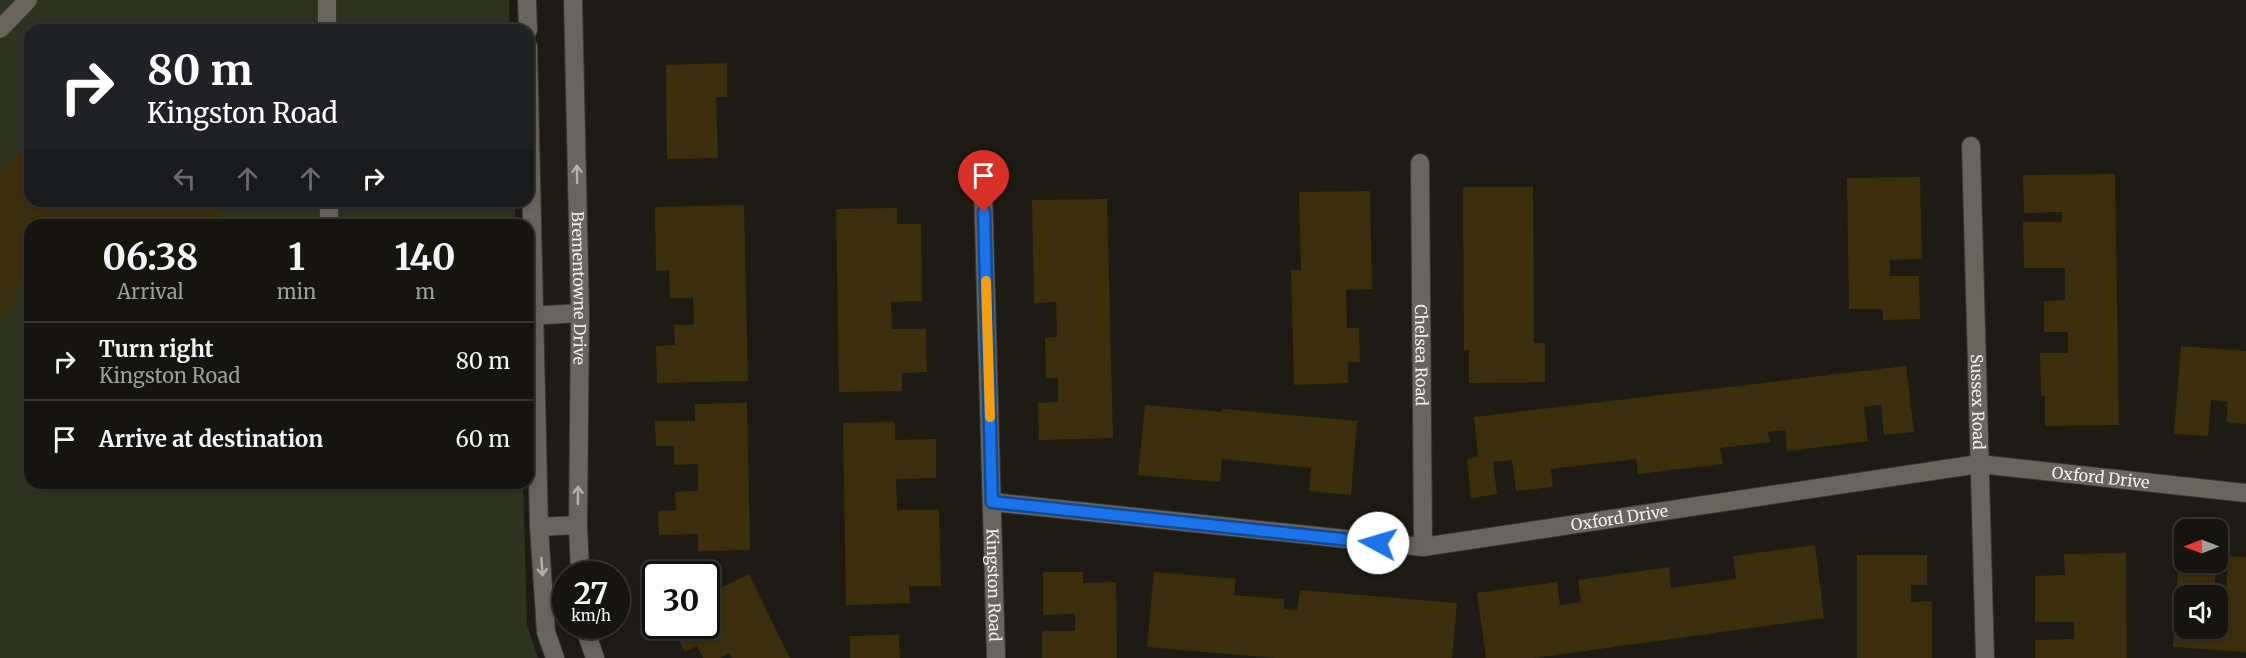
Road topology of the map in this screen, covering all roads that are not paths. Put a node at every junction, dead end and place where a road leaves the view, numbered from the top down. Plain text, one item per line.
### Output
1 (27, 0) edge
2 (327, 0) edge
3 (527, 0) edge
4 (573, 0) edge
5 (327, 24) edge
6 (528, 24) edge
7 (0, 29) edge
8 (1971, 146) dead end
9 (1420, 163) dead end
10 (983, 189) dead end
11 (580, 313) junction
12 (534, 316) edge
13 (534, 376) edge
14 (1979, 464) junction
15 (2246, 493) edge
16 (992, 502) junction
17 (578, 525) junction
18 (539, 527) junction
19 (1423, 547) junction
20 (579, 561) edge
21 (588, 639) edge
22 (555, 658) edge
23 (595, 658) edge
24 (996, 658) edge
25 (1985, 658) edge

1 - 7 street
2 - 5 street
3 - 6 street
11 -> 4 street, Brementowne Drive
8 - 14 street, Sussex Road
9 - 19 street, Chelsea Road
10 - 16 street, Kingston Road
11 - 12 street
17 -> 11 street, Brementowne Drive
13 - 18 street
14 - 15 street, Oxford Drive
14 - 19 street, Oxford Drive
14 - 25 street, Sussex Road
16 - 19 street, Oxford Drive
16 - 24 street, Kingston Road
17 - 18 street
17 - 20 street, Brementowne Drive
18 -> 22 street
21 - 23 street

